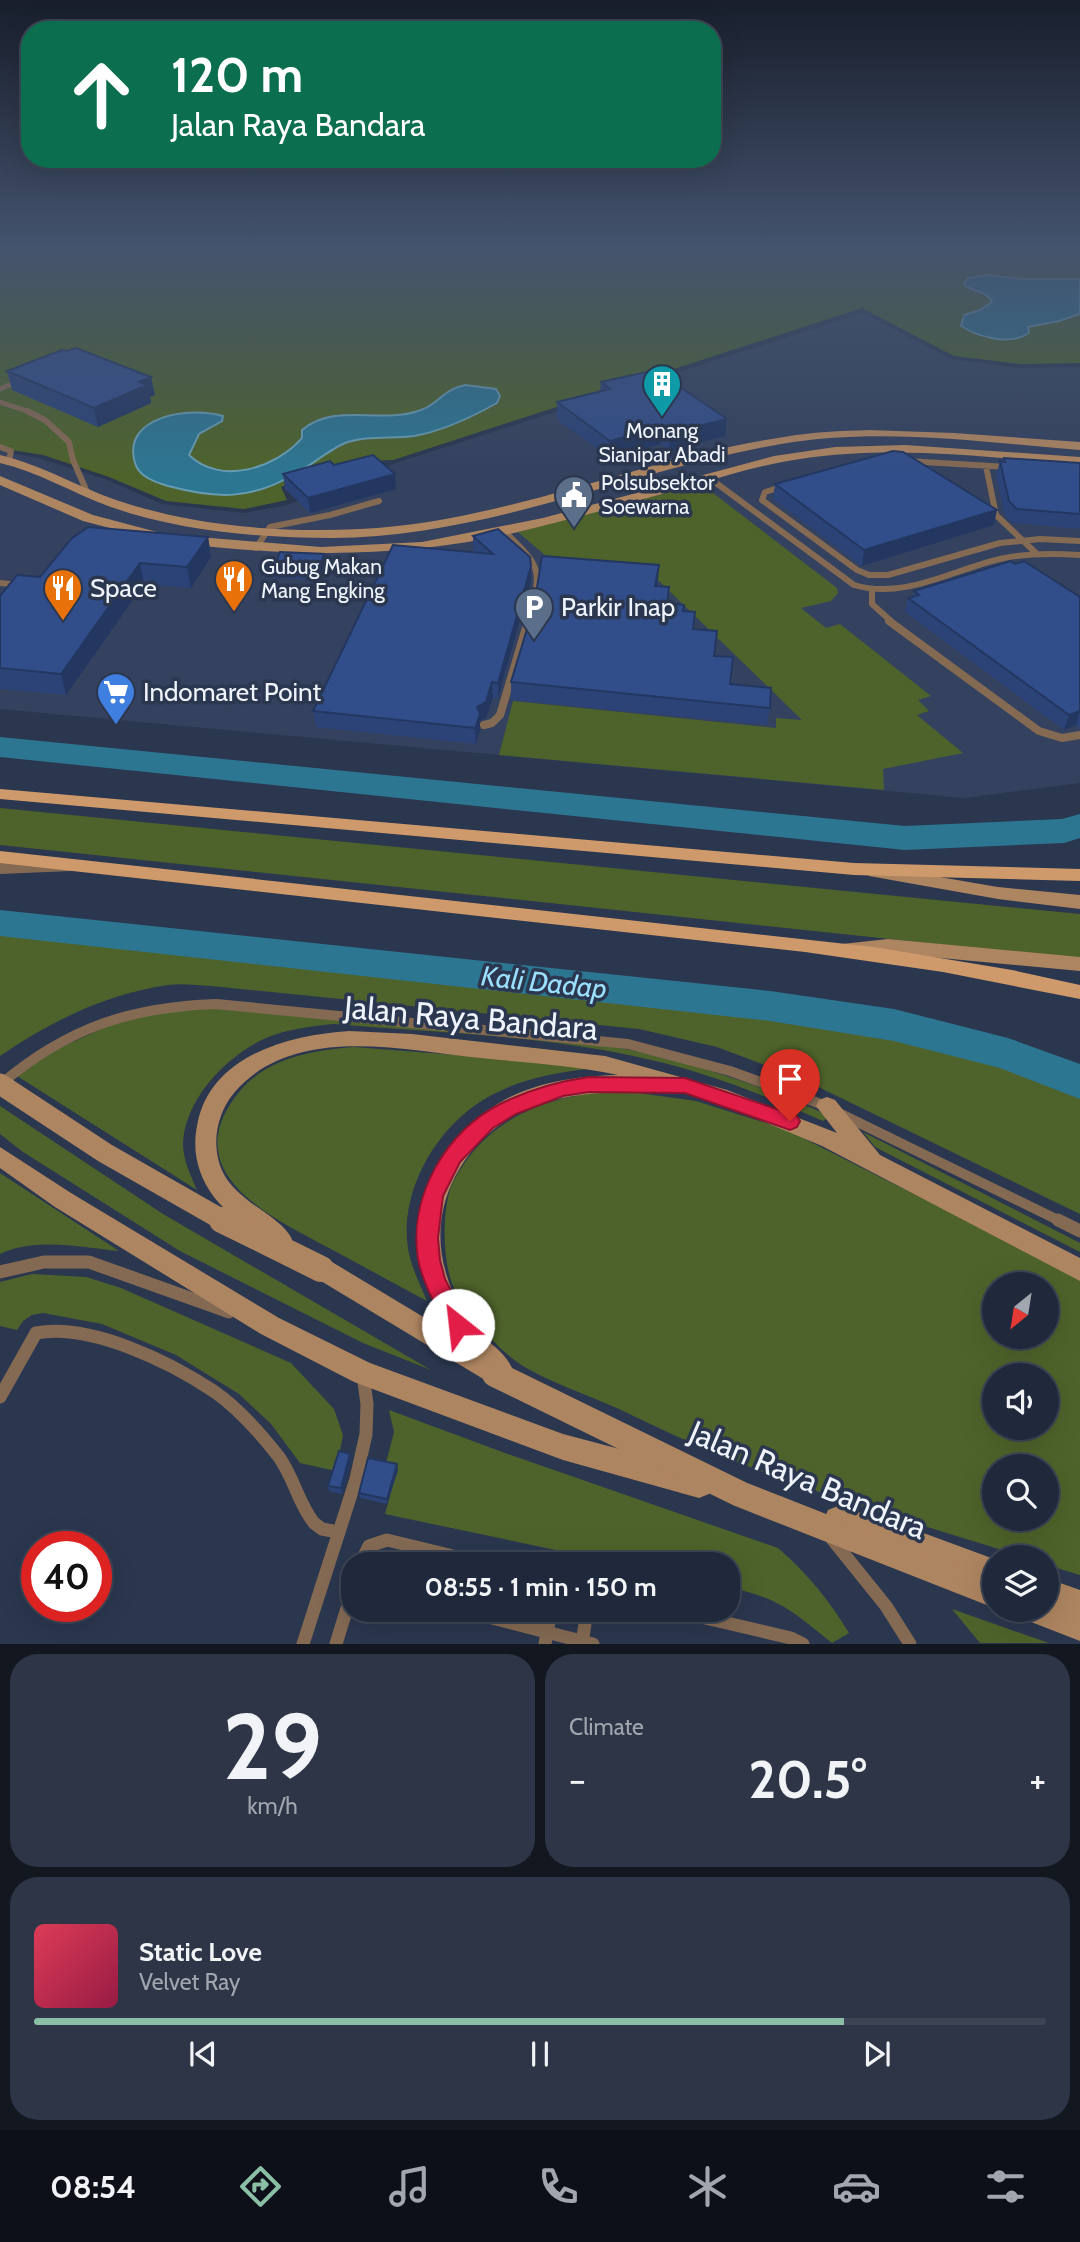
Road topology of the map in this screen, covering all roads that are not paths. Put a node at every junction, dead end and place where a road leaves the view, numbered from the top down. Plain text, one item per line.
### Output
1 (26, 378) edge
2 (0, 389) edge
3 (2, 403) edge
4 (835, 435) junction
5 (935, 436) junction
6 (1080, 446) edge
7 (0, 447) edge
8 (842, 450) junction
9 (938, 451) junction
10 (4, 460) edge
11 (894, 460) edge
12 (1080, 461) edge
13 (688, 463) junction
14 (986, 466) junction
15 (1013, 468) edge
16 (708, 477) junction
17 (0, 480) edge
18 (794, 484) edge
19 (87, 492) junction
20 (379, 501) dead end
21 (266, 529) junction
22 (504, 531) junction
23 (1023, 540) junction
24 (1080, 541) edge
25 (256, 548) junction
26 (1037, 554) junction
27 (1080, 555) edge
28 (1015, 556) junction
29 (1026, 563) edge
30 (0, 583) edge
31 (26, 585) edge
32 (872, 591) junction
33 (484, 725) dead end
34 (1080, 735) edge
35 (0, 794) edge
36 (0, 857) edge
37 (100, 867) junction
38 (0, 868) edge
39 (854, 869) junction
40 (1080, 875) edge
41 (1080, 902) edge
42 (849, 949) junction
43 (1080, 964) edge
44 (1080, 992) edge
45 (0, 1085) edge
46 (685, 1086) junction
47 (827, 1107) junction
48 (0, 1156) edge
49 (875, 1163) junction
50 (1080, 1231) edge
51 (321, 1269) junction
52 (1080, 1270) edge
53 (0, 1272) edge
54 (270, 1326) junction
55 (363, 1373) junction
56 (0, 1397) edge
57 (699, 1483) junction
58 (811, 1512) junction
59 (338, 1532) junction
60 (365, 1552) edge
61 (436, 1552) edge
62 (982, 1569) edge
63 (982, 1589) edge
64 (1059, 1597) edge
65 (1080, 1604) edge
66 (1059, 1618) edge
67 (343, 1622) edge
68 (499, 1622) edge
69 (587, 1622) edge
70 (722, 1622) edge
71 (1080, 1626) edge
72 (546, 1637) edge
73 (303, 1643) edge
74 (336, 1643) edge
75 (586, 1643) edge
76 (803, 1643) edge
77 (910, 1643) edge

1 - 2 lane
3 - 19 lane
4 - 5 street
4 - 8 street
4 - 13 street
5 - 6 street
5 - 9 street
7 - 10 lane
8 - 9 street
8 - 16 street
9 - 12 street
10 - 19 street
11 - 14 lane
13 - 16 street
13 - 21 street
14 - 15 lane
14 - 23 lane
16 - 22 street
16 - 32 lane
17 - 25 street
18 - 23 lane
19 - 21 street
20 - 21 lane
21 - 25 lane
22 - 25 street
22 - 33 lane
23 - 24 lane
23 - 26 lane
26 - 27 lane
26 - 28 lane
28 - 29 lane
28 - 32 lane
30 - 31 lane
32 - 34 lane
35 - 39 main road
36 - 37 main road
37 - 38 street
37 - 42 main road
39 - 40 main road
39 - 41 street
42 - 43 street
42 - 44 main road
45 - 47 lane
45 - 51 street, bridge
46 - 49 street, Jalan Raya Bandara
46 - 51 street, Jalan Raya Bandara, bridge
46 - 57 street
47 - 49 street
47 - 50 lane
48 - 54 street
49 - 52 street, Jalan Raya Bandara
51 - 63 street, Jalan Raya Bandara, bridge
53 - 54 lane
54 - 55 street
55 - 57 street
55 - 59 lane
56 - 59 lane
57 - 58 street
58 - 62 street
58 - 77 lane
59 - 73 lane
60 - 61 lane
64 - 65 street
66 - 71 street
67 - 74 lane
68 - 72 lane
69 - 75 lane
70 - 76 lane
72 - 75 lane

